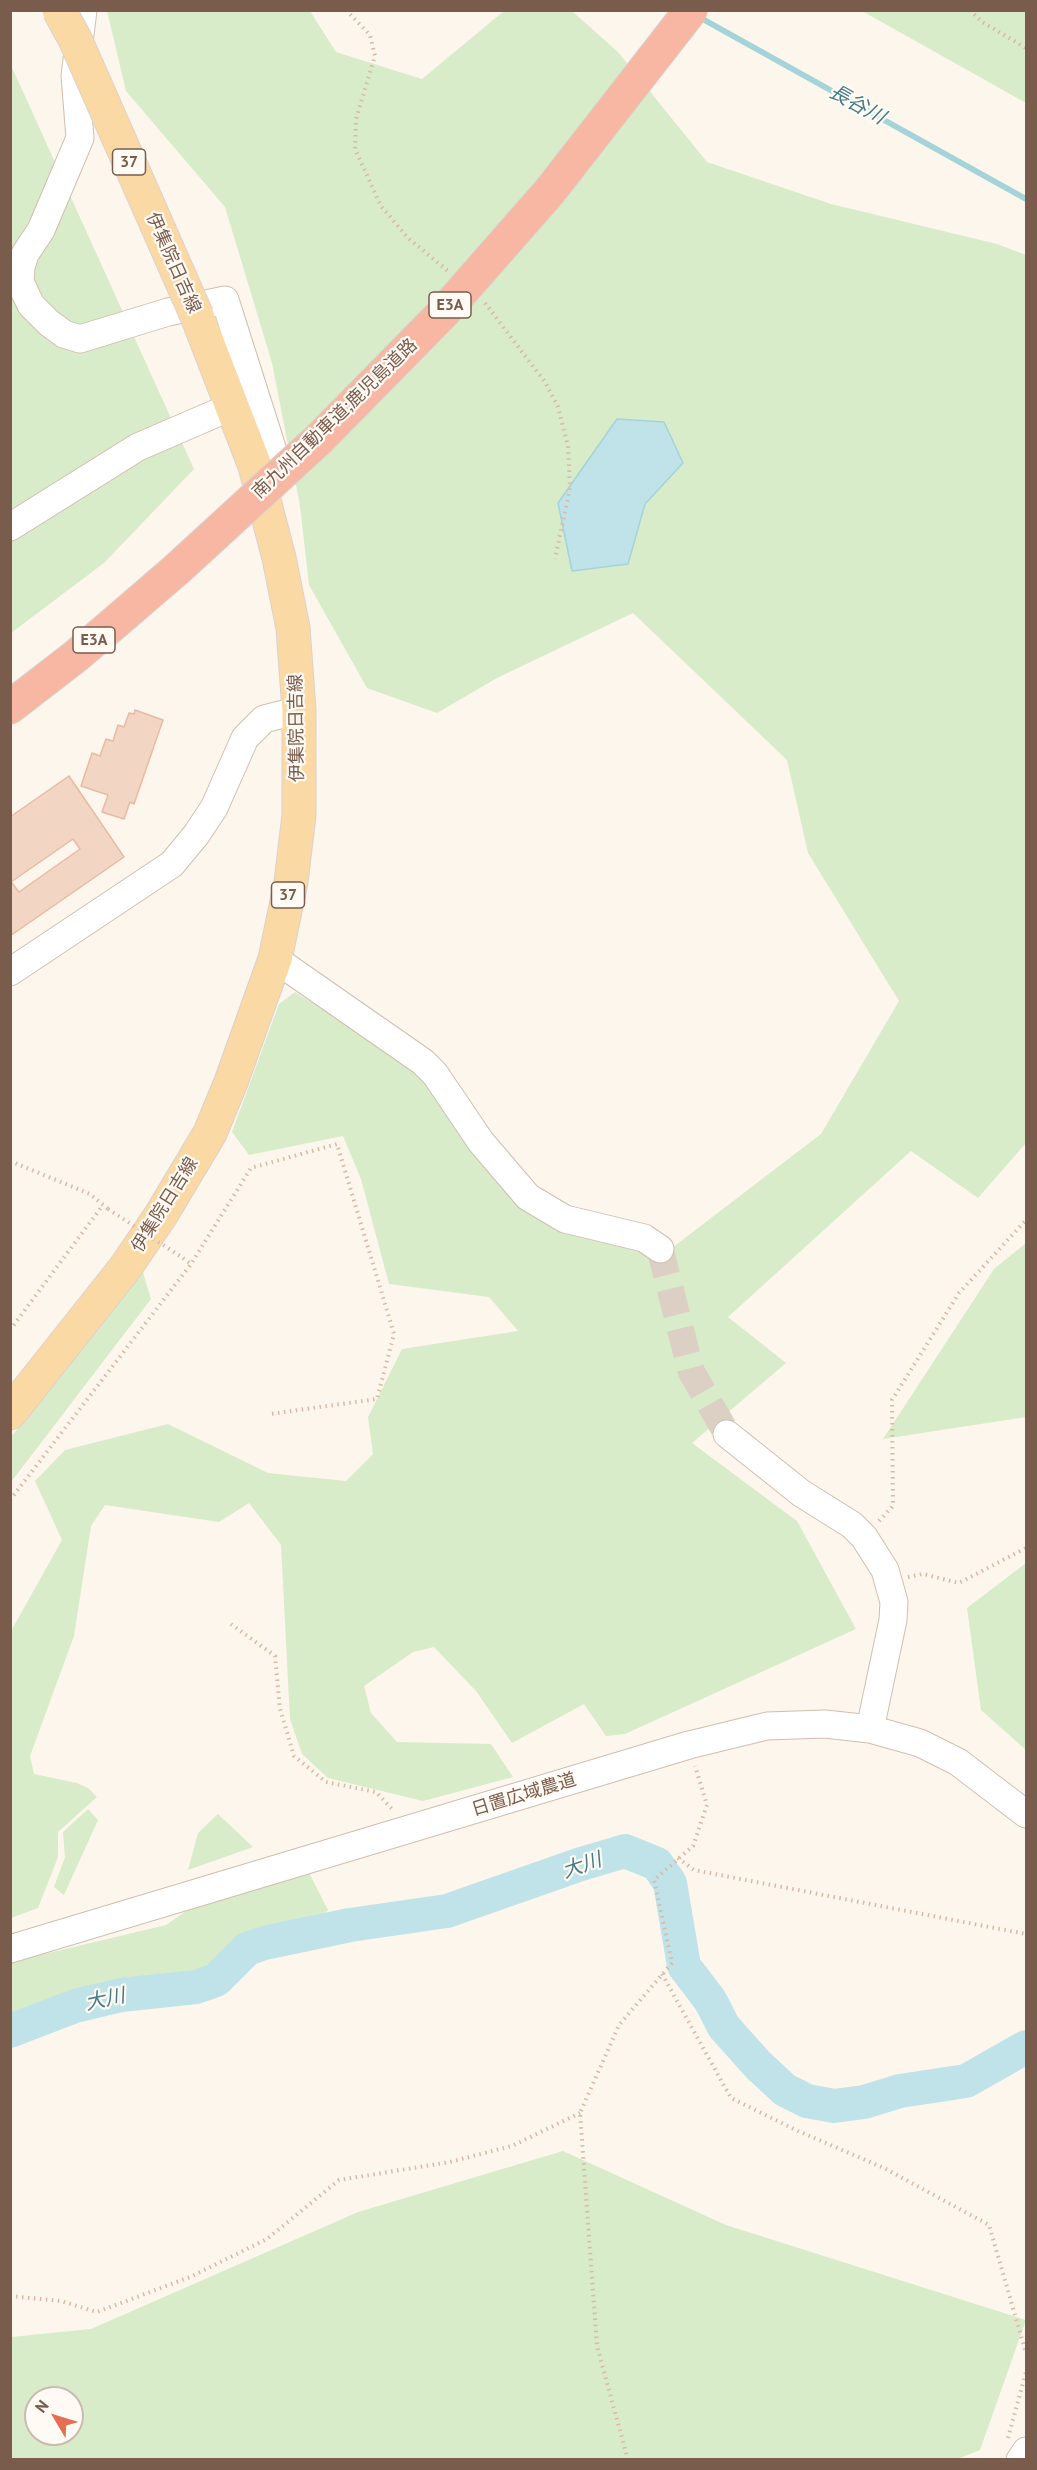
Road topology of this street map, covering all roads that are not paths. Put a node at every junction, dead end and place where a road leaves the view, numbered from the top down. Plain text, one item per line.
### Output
1 (59, 10) edge
2 (83, 10) edge
3 (691, 10) edge
4 (233, 406) junction
5 (255, 466) junction
6 (10, 527) edge
7 (10, 707) edge
8 (299, 710) junction
9 (275, 959) junction
10 (10, 972) edge
11 (660, 1249) dead end
12 (10, 1413) edge
13 (727, 1434) tunnel mouth
14 (870, 1730) junction
15 (1026, 1814) edge
16 (10, 1949) edge

1 - 4 main road, 伊集院日吉線 / 37, bridge
2 - 5 street
3 - 7 highway, 南九州自動車道;鹿児島道路 / E3A, bridge
4 - 5 main road, 伊集院日吉線 / 37
4 - 6 street
5 - 8 main road, 伊集院日吉線 / 37
8 - 9 main road, 伊集院日吉線 / 37
8 - 10 street
9 - 11 street
9 - 12 main road, 伊集院日吉線 / 37
13 - 14 street
14 - 15 street, 日置広域農道
14 - 16 street, 日置広域農道

